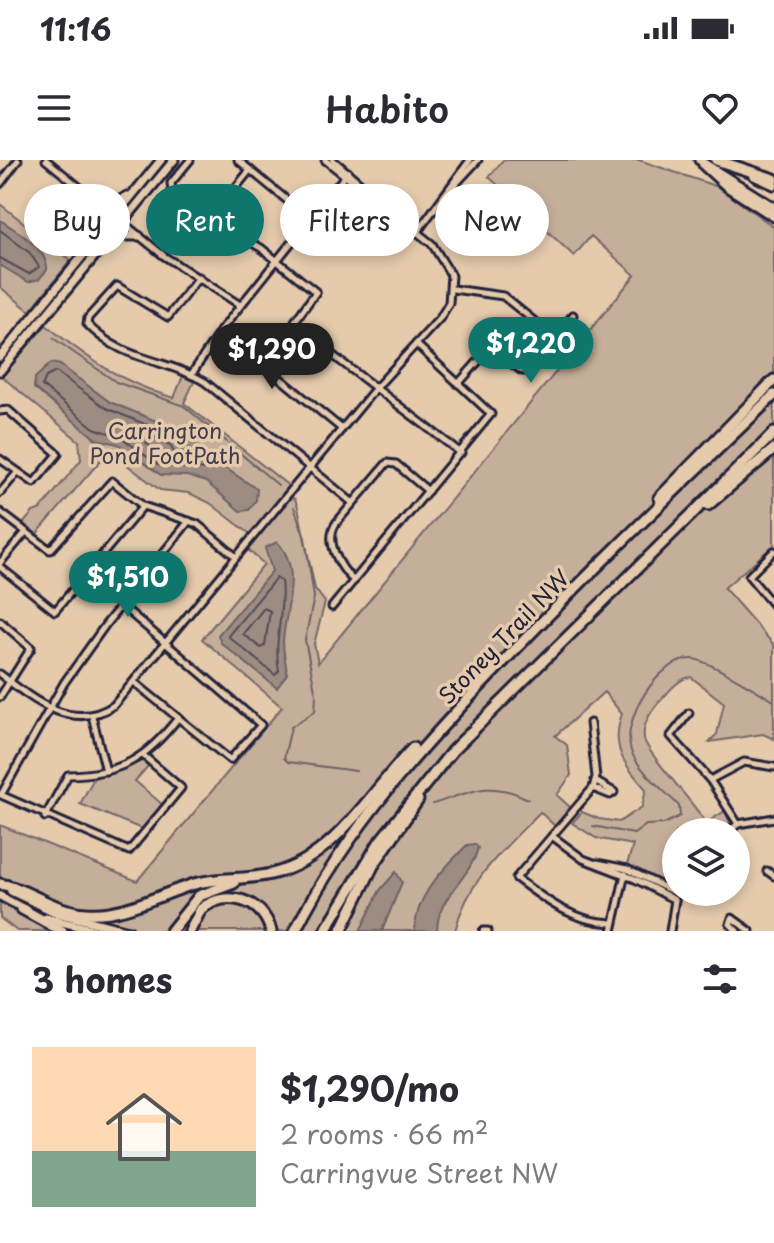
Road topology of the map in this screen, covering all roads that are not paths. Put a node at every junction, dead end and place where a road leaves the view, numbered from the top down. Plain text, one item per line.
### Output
1 (18, 160) edge
2 (46, 160) edge
3 (163, 160) edge
4 (174, 160) edge
5 (190, 160) edge
6 (238, 160) edge
7 (325, 160) edge
8 (333, 160) edge
9 (716, 160) edge
10 (473, 161) edge
11 (701, 162) edge
12 (250, 170) junction
13 (346, 174) junction
14 (146, 179) junction
15 (774, 179) edge
16 (0, 184) edge
17 (75, 184) edge
18 (173, 184) edge
19 (239, 184) edge
20 (338, 184) edge
21 (358, 184) edge
22 (774, 185) edge
23 (130, 193) edge
24 (280, 194) edge
25 (130, 203) edge
26 (130, 205) edge
27 (774, 207) edge
28 (130, 208) edge
29 (774, 216) edge
30 (130, 229) edge
31 (419, 230) edge
32 (419, 232) edge
33 (139, 236) junction
34 (264, 252) edge
35 (88, 256) edge
36 (94, 256) edge
37 (280, 256) edge
38 (277, 260) junction
39 (199, 277) junction
40 (75, 283) junction
41 (453, 289) junction
42 (240, 305) junction
43 (573, 315) dead end
44 (221, 330) junction
45 (555, 338) junction
46 (416, 344) junction
47 (0, 357) edge
48 (0, 371) edge
49 (191, 375) junction
50 (774, 380) edge
51 (458, 384) junction
52 (374, 390) junction
53 (774, 395) edge
54 (0, 411) edge
55 (342, 429) junction
56 (774, 433) edge
57 (774, 449) edge
58 (461, 453) junction
59 (0, 459) edge
60 (309, 468) junction
61 (17, 472) junction
62 (428, 491) junction
63 (0, 493) edge
64 (353, 503) junction
65 (143, 506) junction
66 (0, 512) edge
67 (189, 521) junction
68 (25, 533) junction
69 (774, 551) edge
70 (235, 556) junction
71 (0, 565) edge
72 (354, 581) junction
73 (575, 587) junction
74 (121, 605) junction
75 (774, 606) edge
76 (332, 607) dead end
77 (588, 616) junction
78 (0, 621) edge
79 (165, 641) junction
80 (515, 648) junction
81 (0, 674) edge
82 (10, 681) junction
83 (134, 682) junction
84 (0, 697) edge
85 (49, 707) junction
86 (689, 713) dead end
87 (489, 714) junction
88 (92, 716) junction
89 (178, 718) junction
90 (590, 723) dead end
91 (144, 756) junction
92 (774, 767) edge
93 (106, 771) junction
94 (710, 780) junction
95 (45, 817) junction
96 (734, 818) edge
97 (774, 818) edge
98 (750, 822) edge
99 (552, 836) junction
100 (767, 871) dead end
101 (626, 872) junction
102 (260, 876) junction
103 (774, 876) edge
104 (0, 884) edge
105 (662, 888) edge
106 (0, 896) edge
107 (675, 906) edge
108 (22, 909) junction
109 (612, 923) junction
110 (748, 930) edge
111 (62, 931) edge
112 (98, 931) edge
113 (129, 931) edge
114 (171, 931) edge
115 (190, 931) edge
116 (271, 931) edge
117 (295, 931) edge
118 (325, 931) edge
119 (341, 931) edge
120 (612, 931) edge
121 (670, 931) edge
122 (737, 931) edge

1 - 16 street
2 - 17 street
3 - 14 main road
3 - 26 main road
4 - 28 main road
5 - 18 street
6 - 12 street
7 - 13 street
8 - 13 street
9 - 15 highway
9 - 22 main road
10 - 31 street
11 - 27 main road
11 - 29 highway
12 - 19 street
12 - 24 street
13 - 20 street
13 - 21 street
14 - 23 main road
14 - 25 main road
30 - 33 street
32 - 41 street
33 - 39 street
33 - 40 main road
34 - 38 street
35 - 47 main road
36 - 40 main road
37 - 38 street
38 - 42 street
38 - 52 street
39 - 42 street
39 - 49 street
40 - 48 main road
41 - 45 street
41 - 46 street
42 - 44 street
43 - 45 street
44 - 49 street
44 - 55 street
45 - 51 street
46 - 51 street
46 - 52 street
49 - 60 street
50 - 73 highway
51 - 58 street
52 - 55 street
52 - 58 street
53 - 73 highway, Stoney Trail NW
54 - 61 street
55 - 60 street
56 - 77 highway, Stoney Trail NW
57 - 77 highway
58 - 62 street
59 - 61 street
60 - 64 street
60 - 70 street
61 - 63 street
62 - 64 street
62 - 72 street
64 - 72 street
65 - 67 street
65 - 68 street
65 - 71 street
66 - 68 street
67 - 70 street
67 - 74 street
68 - 71 street
69 - 75 street
70 - 79 street
72 - 76 street
73 - 80 highway, Stoney Trail NW
74 - 79 street
74 - 85 street
77 - 87 highway, Stoney Trail NW
78 - 82 street
79 - 83 street
79 - 89 street
80 - 102 highway
80 - 117 highway, Stoney Trail NW
81 - 82 street
82 - 84 street
82 - 85 street
83 - 88 street
83 - 89 street
85 - 88 street
85 - 95 street
86 - 94 street
87 - 118 highway, Stoney Trail NW
87 - 119 highway
88 - 93 street
89 - 91 street
90 - 99 street
91 - 93 street
91 - 95 street
92 - 94 street
93 - 95 street
94 - 96 street
97 - 98 street
99 - 101 street
99 - 109 street
100 - 103 street
101 - 105 street
101 - 109 street
102 - 104 highway
102 - 114 highway
104 - 113 main road
106 - 108 main road
107 - 121 street
108 - 111 highway
108 - 112 main road
109 - 120 street
110 - 122 street
115 - 116 highway

